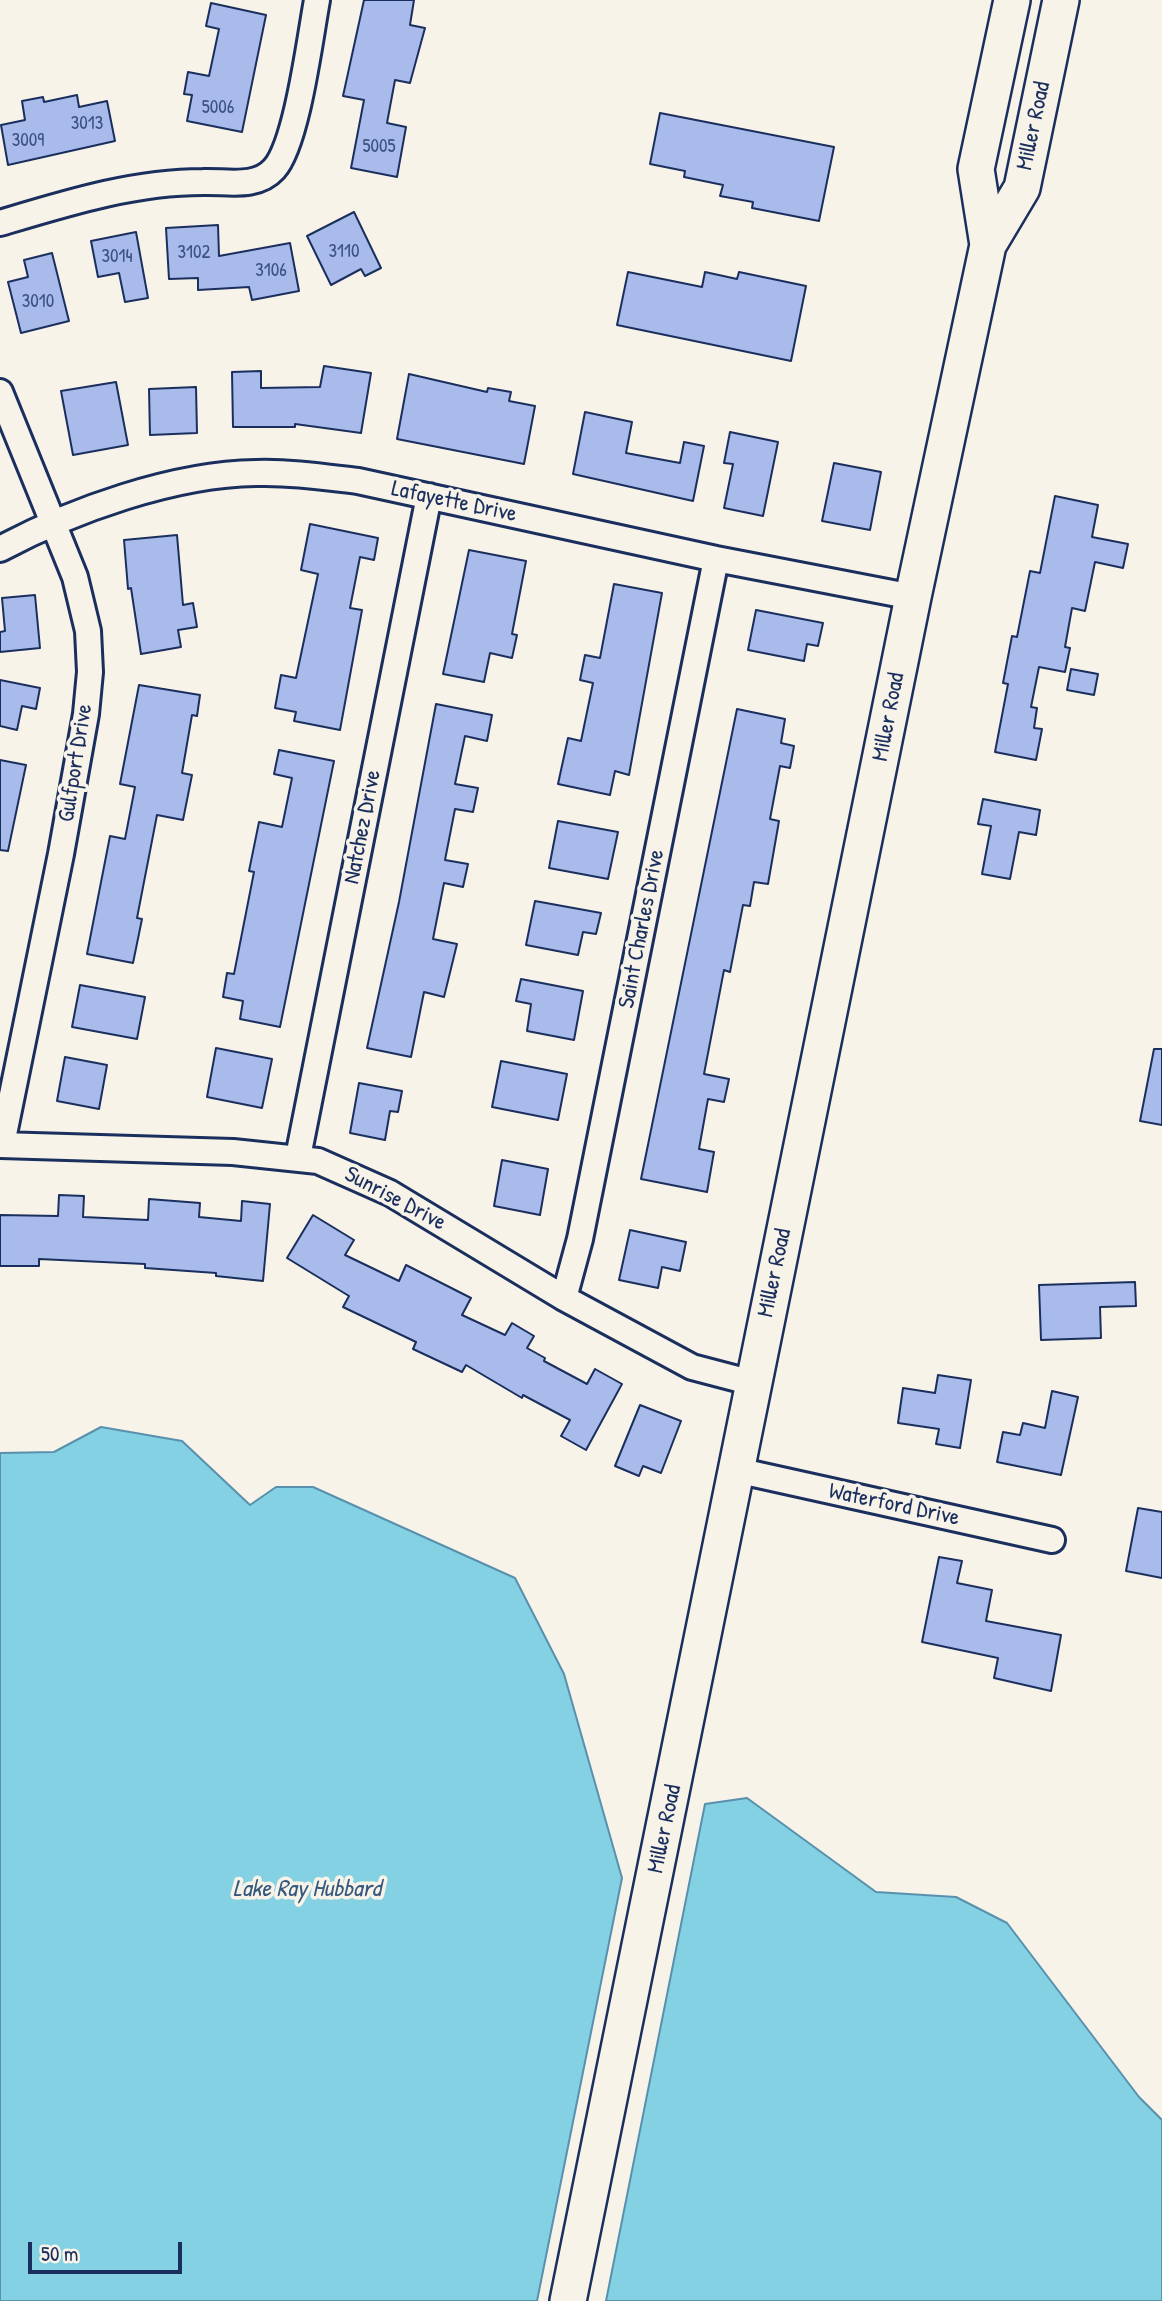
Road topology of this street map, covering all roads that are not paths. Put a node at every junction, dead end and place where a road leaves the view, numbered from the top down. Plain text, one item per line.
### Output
1 (317, 0) edge
2 (1012, 0) edge
3 (1061, 0) edge
4 (0, 223) edge
5 (988, 245) junction
6 (0, 392) edge
7 (429, 496) junction
8 (52, 525) junction
9 (0, 549) edge
10 (716, 559) junction
11 (913, 597) junction
12 (1, 1145) edge
13 (298, 1157) junction
14 (564, 1298) junction
15 (753, 1383) junction
16 (736, 1470) junction
17 (1052, 1539) dead end
18 (568, 2301) edge

1 - 4 street
2 - 5 main road, Miller Road
3 - 5 main road, Miller Road
5 - 11 main road, Miller Road
6 - 8 street, Gulfport Drive
7 - 8 street, Lafayette Drive
7 - 10 street, Lafayette Drive
7 - 13 street, Natchez Drive
8 - 9 street, Lafayette Drive
8 - 12 street, Gulfport Drive
10 - 11 street, Lafayette Drive
10 - 14 street, Saint Charles Drive
11 - 15 main road, Miller Road
12 - 13 street, Sunrise Drive
13 - 14 street, Sunrise Drive
14 - 15 street, Sunrise Drive
15 - 16 main road, Miller Road
16 - 17 street, Waterford Drive
16 - 18 main road, Miller Road

